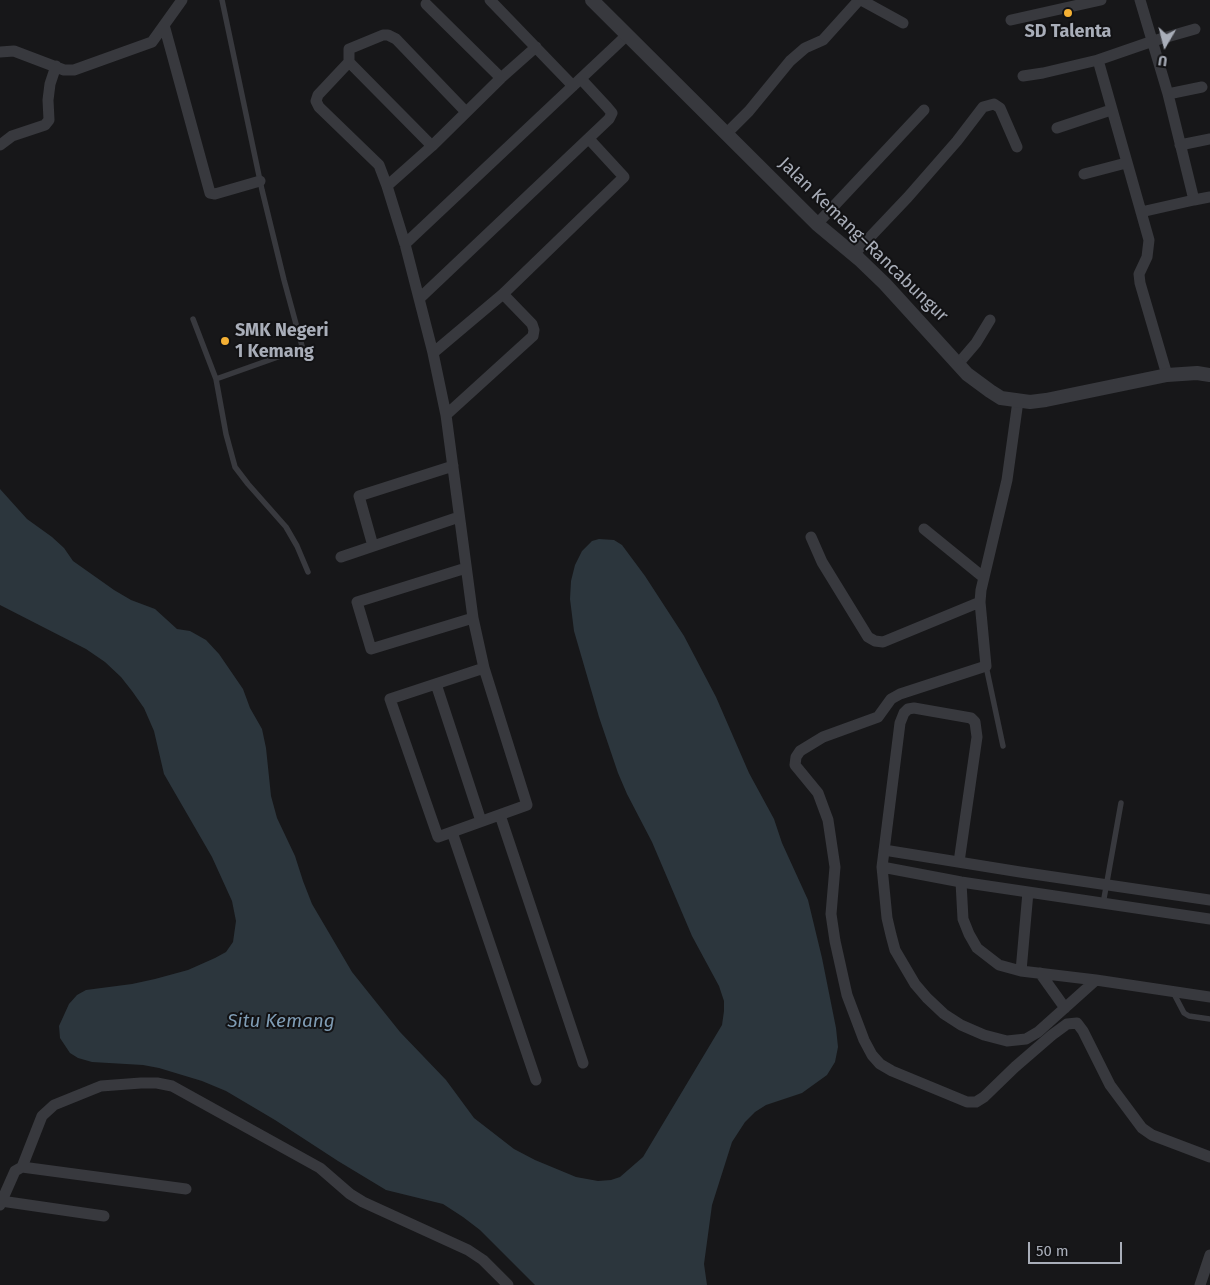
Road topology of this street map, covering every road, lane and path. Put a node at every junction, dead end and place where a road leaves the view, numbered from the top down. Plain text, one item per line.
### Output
1 (182, 0) edge
2 (222, 0) edge
3 (490, 0) edge
4 (592, 0) edge
5 (860, 0) edge
6 (1101, 0) edge
7 (1140, 0) edge
8 (426, 4) dead end
9 (1011, 20) dead end
10 (903, 23) dead end
11 (164, 25) junction
12 (1195, 29) dead end
13 (626, 36) junction
14 (1153, 41) junction
15 (536, 47) junction
16 (0, 52) edge
17 (1098, 60) junction
18 (349, 62) junction
19 (56, 66) junction
20 (1023, 76) dead end
21 (501, 78) junction
22 (577, 83) junction
23 (1202, 87) dead end
24 (1168, 94) junction
25 (924, 110) dead end
26 (1111, 110) junction
27 (466, 112) junction
28 (1057, 128) dead end
29 (727, 133) junction
30 (589, 139) junction
31 (1210, 139) edge
32 (0, 145) edge
33 (1180, 145) junction
34 (432, 146) junction
35 (1017, 147) dead end
36 (1126, 163) junction
37 (1084, 174) dead end
38 (260, 181) junction
39 (387, 186) junction
40 (1210, 196) edge
41 (1194, 200) junction
42 (1141, 212) junction
43 (818, 224) junction
44 (405, 244) junction
45 (853, 255) junction
46 (504, 294) junction
47 (420, 298) junction
48 (193, 319) dead end
49 (990, 320) dead end
50 (433, 353) junction
51 (958, 364) junction
52 (1210, 375) edge
53 (1167, 376) junction
54 (216, 379) junction
55 (1018, 401) junction
56 (446, 415) junction
57 (453, 466) junction
58 (459, 517) junction
59 (924, 529) dead end
60 (811, 537) dead end
61 (373, 546) junction
62 (341, 557) dead end
63 (466, 568) junction
64 (308, 572) dead end
65 (983, 577) junction
66 (980, 602) junction
67 (473, 618) junction
68 (986, 666) junction
69 (484, 668) junction
70 (436, 684) junction
71 (1003, 746) dead end
72 (1121, 803) dead end
73 (500, 815) junction
74 (481, 821) junction
75 (452, 832) junction
76 (884, 850) junction
77 (959, 862) junction
78 (882, 867) junction
79 (961, 882) junction
80 (1108, 885) junction
81 (1028, 892) junction
82 (1210, 900) edge
83 (1103, 904) junction
84 (1210, 919) edge
85 (1021, 971) junction
86 (1040, 973) junction
87 (1096, 980) junction
88 (1173, 992) junction
89 (1210, 998) edge
90 (1065, 1008) junction
91 (1210, 1019) edge
92 (583, 1063) dead end
93 (536, 1080) dead end
94 (1210, 1157) edge
95 (22, 1167) junction
96 (186, 1189) dead end
97 (1, 1203) edge
98 (104, 1216) dead end
99 (1210, 1255) edge
100 (508, 1285) edge
101 (1200, 1285) edge

1 - 11 street
2 - 38 lane
3 - 15 street
4 - 13 street, Jalan Kemang–Rancabungur
5 - 10 street
5 - 29 street
6 - 9 street
7 - 14 street
8 - 21 street
11 - 19 street
11 - 38 street
12 - 14 street
13 - 22 street
13 - 29 street, Jalan Kemang–Rancabungur
14 - 17 street
14 - 24 street
15 - 21 street
15 - 22 street
16 - 19 street
17 - 20 street
17 - 26 street
18 - 27 street
18 - 34 street
18 - 39 street
19 - 32 street
21 - 27 street
22 - 30 street
22 - 44 street
23 - 24 street
24 - 33 street
25 - 43 street
26 - 28 street
26 - 36 street
27 - 34 street
29 - 43 street, Jalan Kemang–Rancabungur
30 - 46 street
30 - 47 street
31 - 33 street
33 - 41 street
34 - 39 street
35 - 45 street
36 - 37 street
36 - 42 street
38 - 54 lane
39 - 44 street
40 - 41 street
41 - 42 street
42 - 53 street
43 - 45 street, Jalan Kemang–Rancabungur
44 - 47 street
45 - 51 street, Jalan Kemang–Rancabungur
46 - 50 street
46 - 56 street
47 - 50 street
48 - 54 lane
49 - 51 street
50 - 56 street
51 - 55 street, Jalan Kemang–Rancabungur
52 - 53 street, Jalan Kemang–Rancabungur
53 - 55 street, Jalan Kemang–Rancabungur
54 - 64 lane
55 - 65 street
56 - 57 street
57 - 58 street
57 - 61 street
58 - 61 street
58 - 63 street
59 - 65 street
60 - 66 street
61 - 62 street
63 - 67 street
63 - 67 street
65 - 66 street
66 - 68 street
67 - 69 street
68 - 71 lane
68 - 94 street
69 - 70 street
69 - 73 street
70 - 74 street
70 - 75 street
72 - 80 lane
73 - 74 street
73 - 92 street
74 - 75 street
75 - 93 street
76 - 77 street
76 - 77 street
76 - 78 street
77 - 80 street
78 - 79 street
78 - 90 street
79 - 81 street
79 - 85 street
80 - 82 street
80 - 83 lane
81 - 83 street
81 - 85 street
83 - 84 street
85 - 86 street
86 - 87 street
86 - 90 street
87 - 88 street
87 - 90 street
88 - 89 street
88 - 91 lane
95 - 96 street
95 - 97 street
95 - 100 street
97 - 98 street
99 - 101 street

